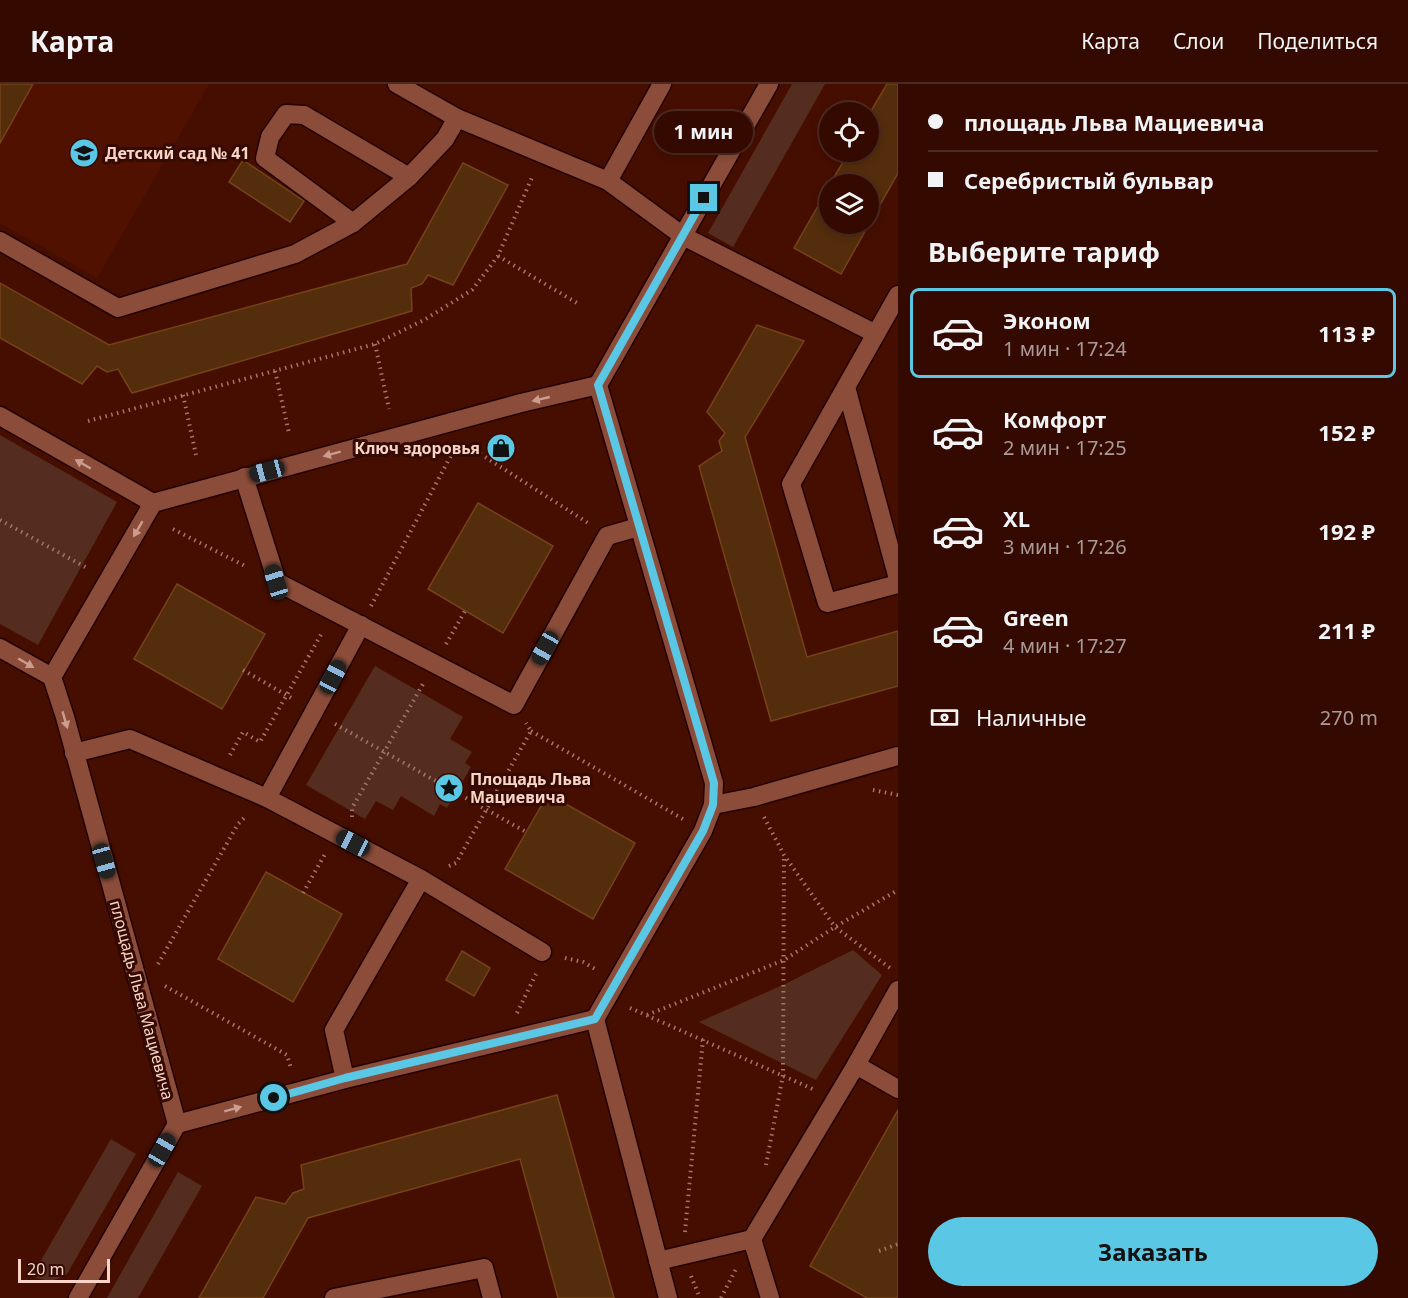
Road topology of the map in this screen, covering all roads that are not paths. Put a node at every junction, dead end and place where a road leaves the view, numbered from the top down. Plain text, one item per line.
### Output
1 (397, 84) edge
2 (662, 84) edge
3 (769, 84) edge
4 (457, 118) junction
5 (409, 177) junction
6 (608, 181) junction
7 (353, 224) junction
8 (682, 236) junction
9 (0, 241) edge
10 (898, 295) edge
11 (876, 334) junction
12 (598, 385) junction
13 (846, 387) junction
14 (0, 416) edge
15 (244, 477) junction
16 (153, 503) junction
17 (638, 527) junction
18 (898, 579) edge
19 (898, 584) edge
20 (361, 625) junction
21 (0, 648) edge
22 (52, 678) junction
23 (74, 753) junction
24 (898, 756) edge
25 (267, 798) junction
26 (713, 805) junction
27 (421, 879) junction
28 (541, 958) road end
29 (898, 990) edge
30 (595, 1019) junction
31 (856, 1065) junction
32 (345, 1078) junction
33 (898, 1089) edge
34 (177, 1124) junction
35 (752, 1239) junction
36 (658, 1261) junction
37 (78, 1298) edge
38 (334, 1298) edge
39 (492, 1298) edge
40 (668, 1298) edge
41 (770, 1298) edge

1 - 4 street
2 - 6 street
3 - 8 street
4 - 5 street
4 - 6 street
5 - 7 street
5 - 7 street
6 - 8 street
7 - 9 street
8 - 11 street
8 - 12 street
10 - 11 street
11 - 13 street
12 -> 15 street
12 - 17 street
13 - 18 street
13 - 19 street
16 -> 14 street
15 - 16 street
15 - 20 street
16 -> 22 street
17 - 20 street
17 - 26 street
20 - 25 street
21 -> 22 street
22 -> 23 street, площадь Льва Мациевича
23 - 25 street
23 - 34 street, площадь Льва Мациевича
24 - 26 street
25 - 27 street
26 - 30 street
27 - 28 street
27 - 32 street
29 - 31 street
30 - 32 street
30 - 36 street
31 - 33 street
31 - 35 street
34 -> 32 street
34 - 37 street
35 - 36 street
35 - 41 street
36 - 40 street
38 - 39 street

